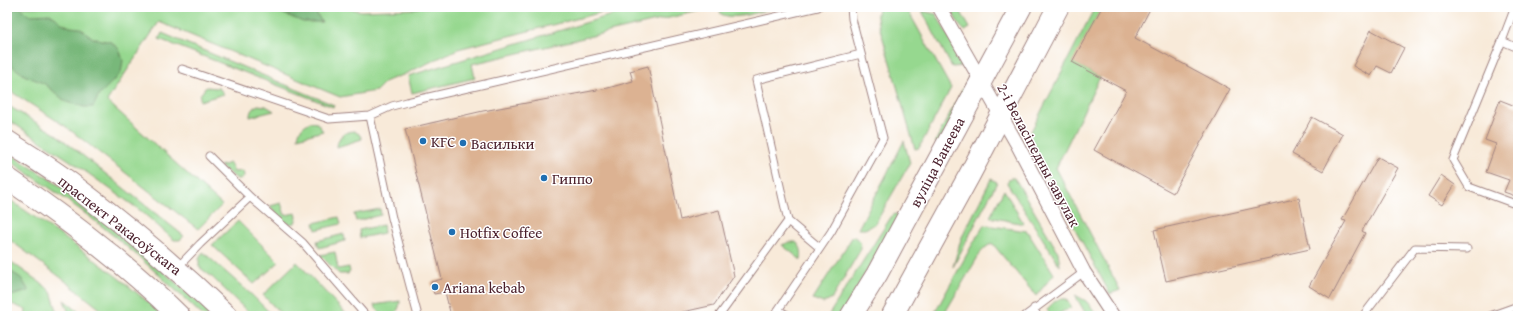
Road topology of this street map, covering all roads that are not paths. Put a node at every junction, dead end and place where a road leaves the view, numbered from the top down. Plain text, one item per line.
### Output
1 (818, 7) edge
2 (852, 7) edge
3 (939, 7) edge
4 (1021, 7) edge
5 (1058, 7) edge
6 (1515, 7) edge
7 (1502, 41) junction
8 (1518, 48) edge
9 (861, 54) junction
10 (182, 69) dead end
11 (981, 80) junction
12 (1000, 115) junction
13 (370, 116) junction
14 (7, 141) edge
15 (209, 156) dead end
16 (7, 178) edge
17 (250, 197) junction
18 (1518, 205) edge
19 (788, 221) junction
20 (820, 248) junction
21 (1467, 250) dead end
22 (177, 268) junction
23 (1084, 272) junction
24 (1518, 306) edge
25 (1034, 308) junction
26 (776, 313) edge
27 (180, 316) edge
28 (227, 316) edge
29 (366, 316) edge
30 (418, 316) edge
31 (719, 316) edge
32 (789, 316) edge
33 (851, 316) edge
34 (892, 316) edge
35 (1025, 316) edge
36 (1037, 316) edge
37 (1113, 316) edge
38 (1363, 316) edge
39 (1490, 316) edge

1 - 13 lane
2 - 9 lane
3 - 11 street, 2-і Веласіпедны завулак
4 - 11 main road, вуліца Ванеева
5 - 12 main road
6 - 7 lane
7 - 8 lane
7 - 18 lane
9 - 19 lane
9 - 20 lane
10 - 13 lane
11 - 12 street, 2-і Веласіпедны завулак
11 - 33 main road, вуліца Ванеева
12 - 23 street, 2-і Веласіпедны завулак
12 - 34 main road
13 - 30 lane
14 - 22 main road, праспект Ракасоўскага
15 - 17 lane
16 - 27 main road, праспект Ракасоўскага
17 - 22 lane
17 - 29 lane
19 - 20 lane
19 - 31 lane
20 - 26 lane
21 - 38 lane
22 - 28 main road, праспект Ракасоўскага
23 - 25 lane
23 - 37 street, 2-і Веласіпедны завулак
24 - 39 lane
25 - 35 lane
25 - 36 lane
26 - 32 lane

